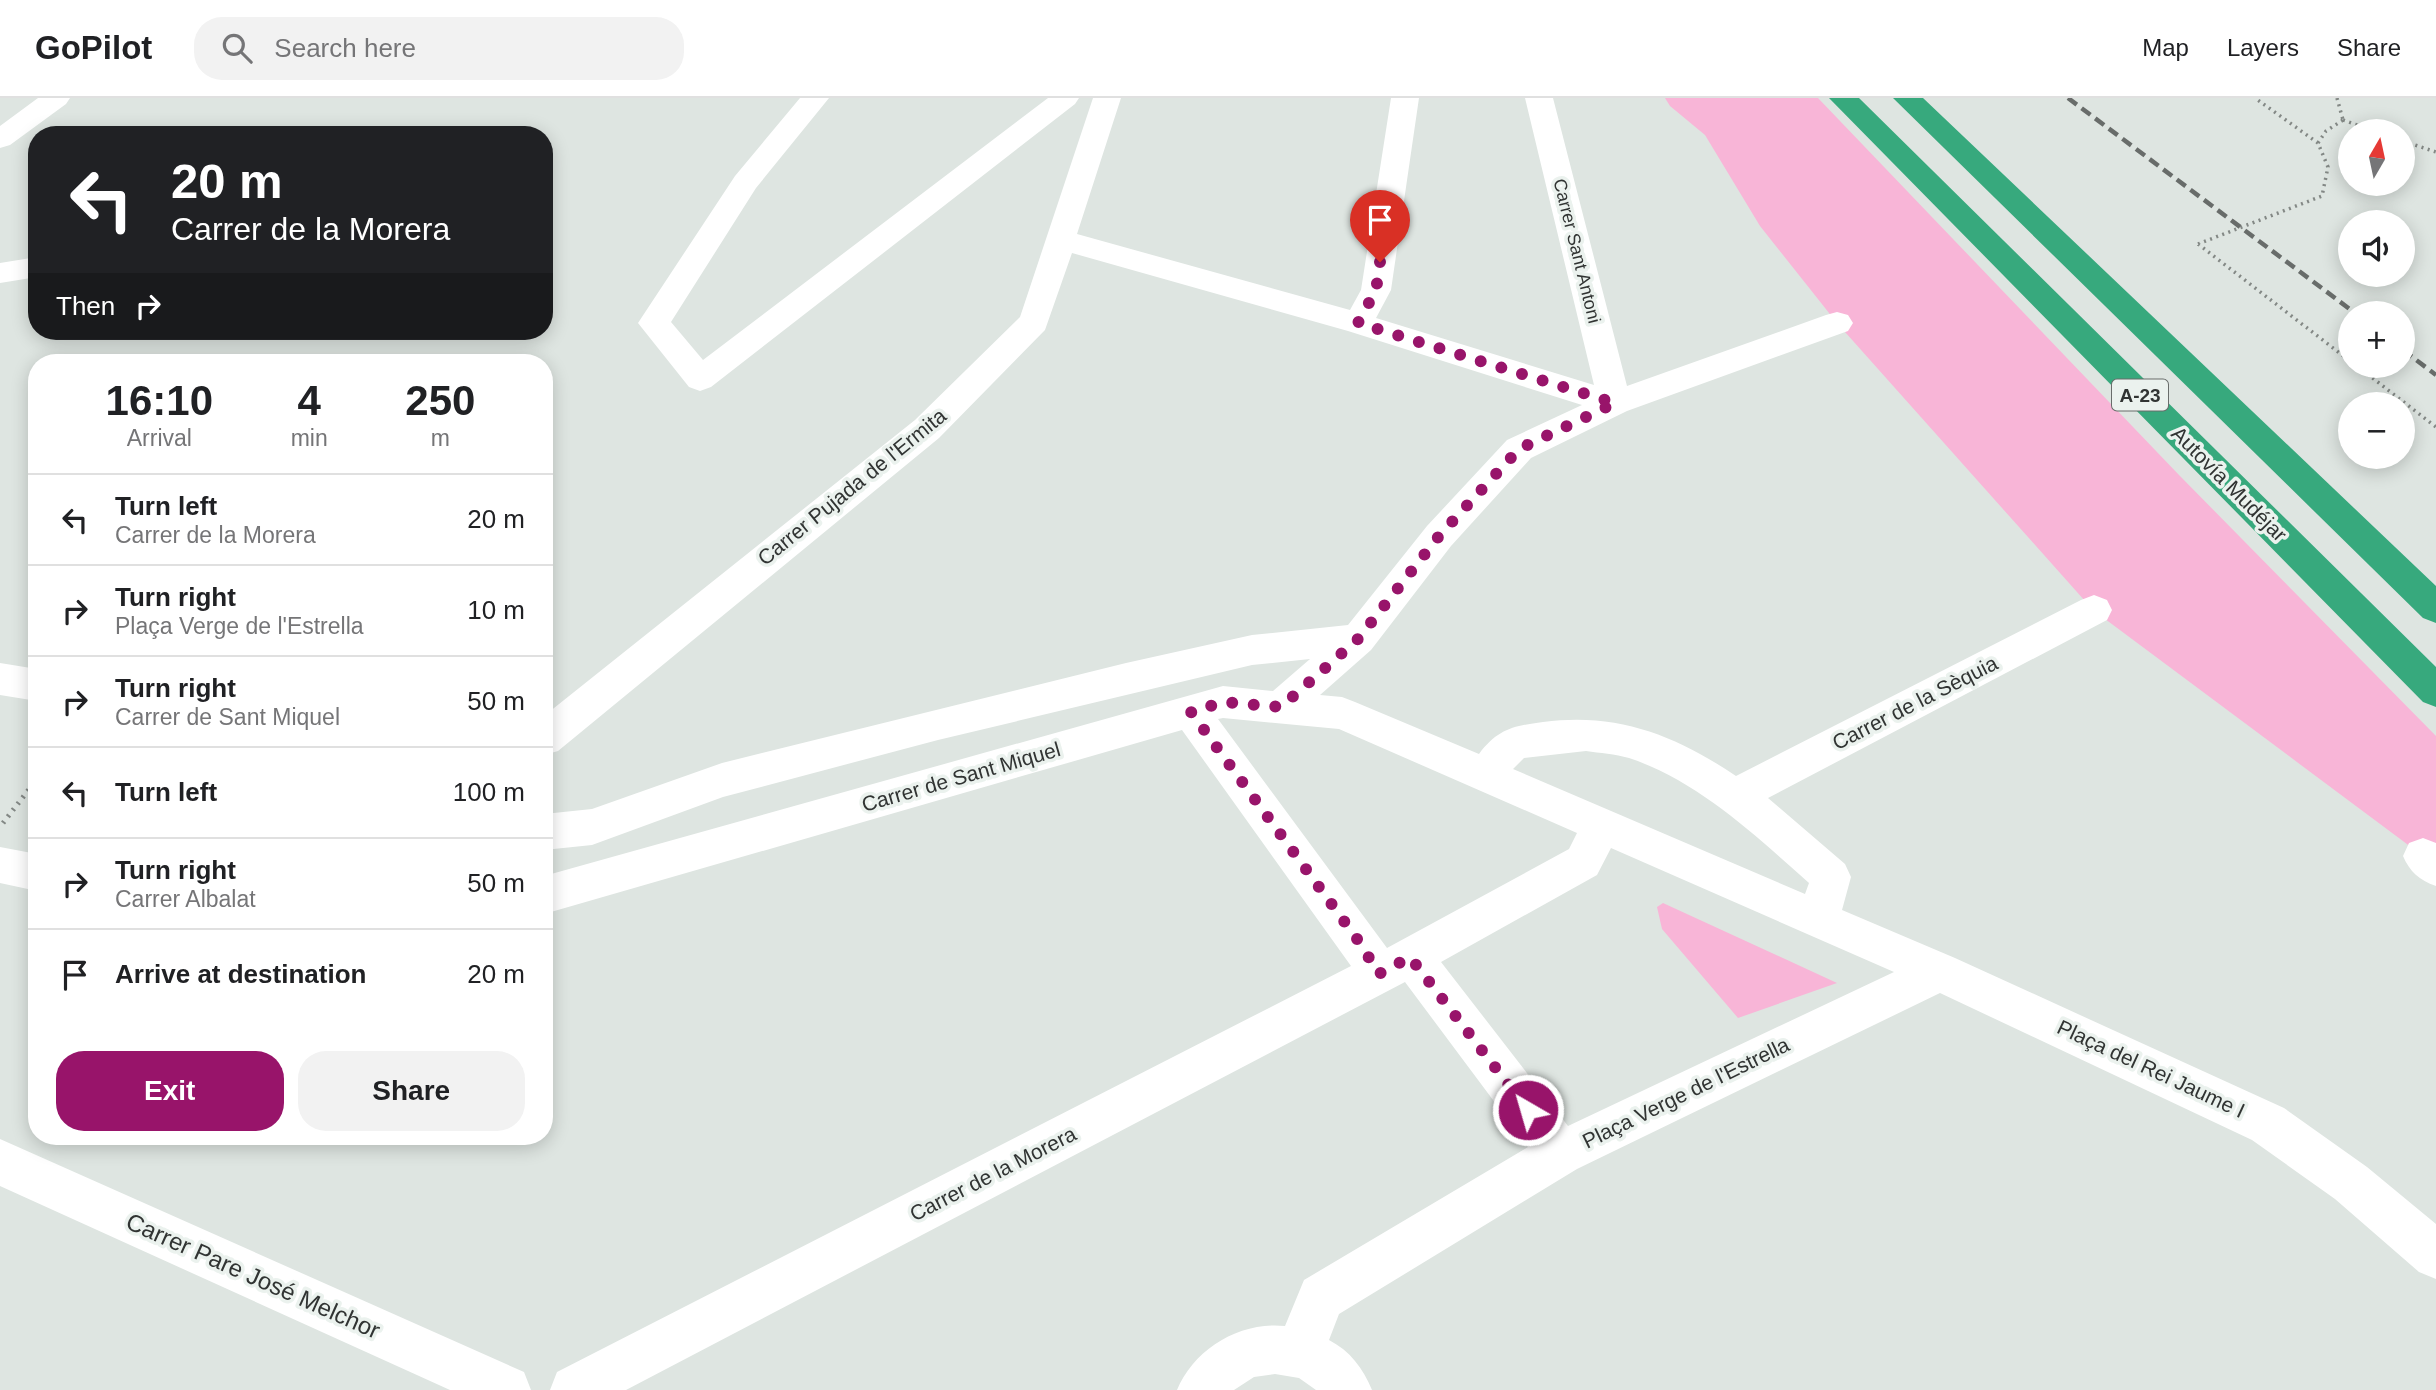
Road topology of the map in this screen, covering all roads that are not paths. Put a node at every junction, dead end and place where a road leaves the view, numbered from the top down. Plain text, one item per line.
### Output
1 (56, 98) edge
2 (815, 98) edge
3 (1065, 98) edge
4 (1107, 98) edge
5 (1405, 98) edge
6 (1539, 98) edge
7 (1843, 98) edge
8 (1907, 98) edge
9 (0, 139) edge
10 (1062, 240) junction
11 (28, 268) edge
12 (0, 272) edge
13 (1358, 323) junction
14 (1837, 323) dead end
15 (1615, 403) junction
16 (2436, 608) edge
17 (2094, 610) dead end
18 (1358, 639) junction
19 (0, 679) edge
20 (28, 684) edge
21 (2436, 691) edge
22 (1281, 707) junction
23 (1191, 712) junction
24 (553, 732) edge
25 (1486, 775) junction
26 (1737, 795) junction
27 (1602, 825) junction
28 (553, 831) edge
29 (0, 865) edge
30 (28, 871) edge
31 (553, 892) edge
32 (1819, 918) junction
33 (1395, 966) junction
34 (1940, 972) junction
35 (1561, 1153) junction
36 (0, 1162) edge
37 (2436, 1255) edge
38 (1300, 1351) junction
39 (506, 1390) edge
40 (575, 1390) edge
41 (1202, 1390) edge
42 (1347, 1390) edge

1 - 9 street
2 - 3 street
4 - 10 street, Carrer Pujada de l'Ermita
5 - 13 street
6 - 15 street, Carrer Sant Antoni
7 - 21 highway, Autovía Mudéjar / A-23
8 - 16 highway, A-23
10 - 13 street
10 - 24 street, Carrer Pujada de l'Ermita
11 - 12 street
13 - 15 street
14 - 15 street
15 - 18 street
17 - 26 street, Carrer de la Sèquia
18 - 22 street
18 - 28 street
19 - 20 street
22 - 23 street, Carrer de Sant Miquel
22 - 25 street
23 - 31 street, Carrer de Sant Miquel
23 - 33 street, Plaça Verge de l'Estrella
25 - 26 street
25 - 27 street
26 - 32 street
27 - 32 street
27 - 33 street
29 - 30 street
32 - 34 street
33 - 35 street, Plaça Verge de l'Estrella
33 - 40 street, Carrer de la Morera
34 - 35 street, Plaça Verge de l'Estrella
34 - 37 street, Plaça del Rei Jaume I
35 - 38 street
36 - 39 street, Carrer Pare José Melchor
38 - 41 street
38 - 42 street

